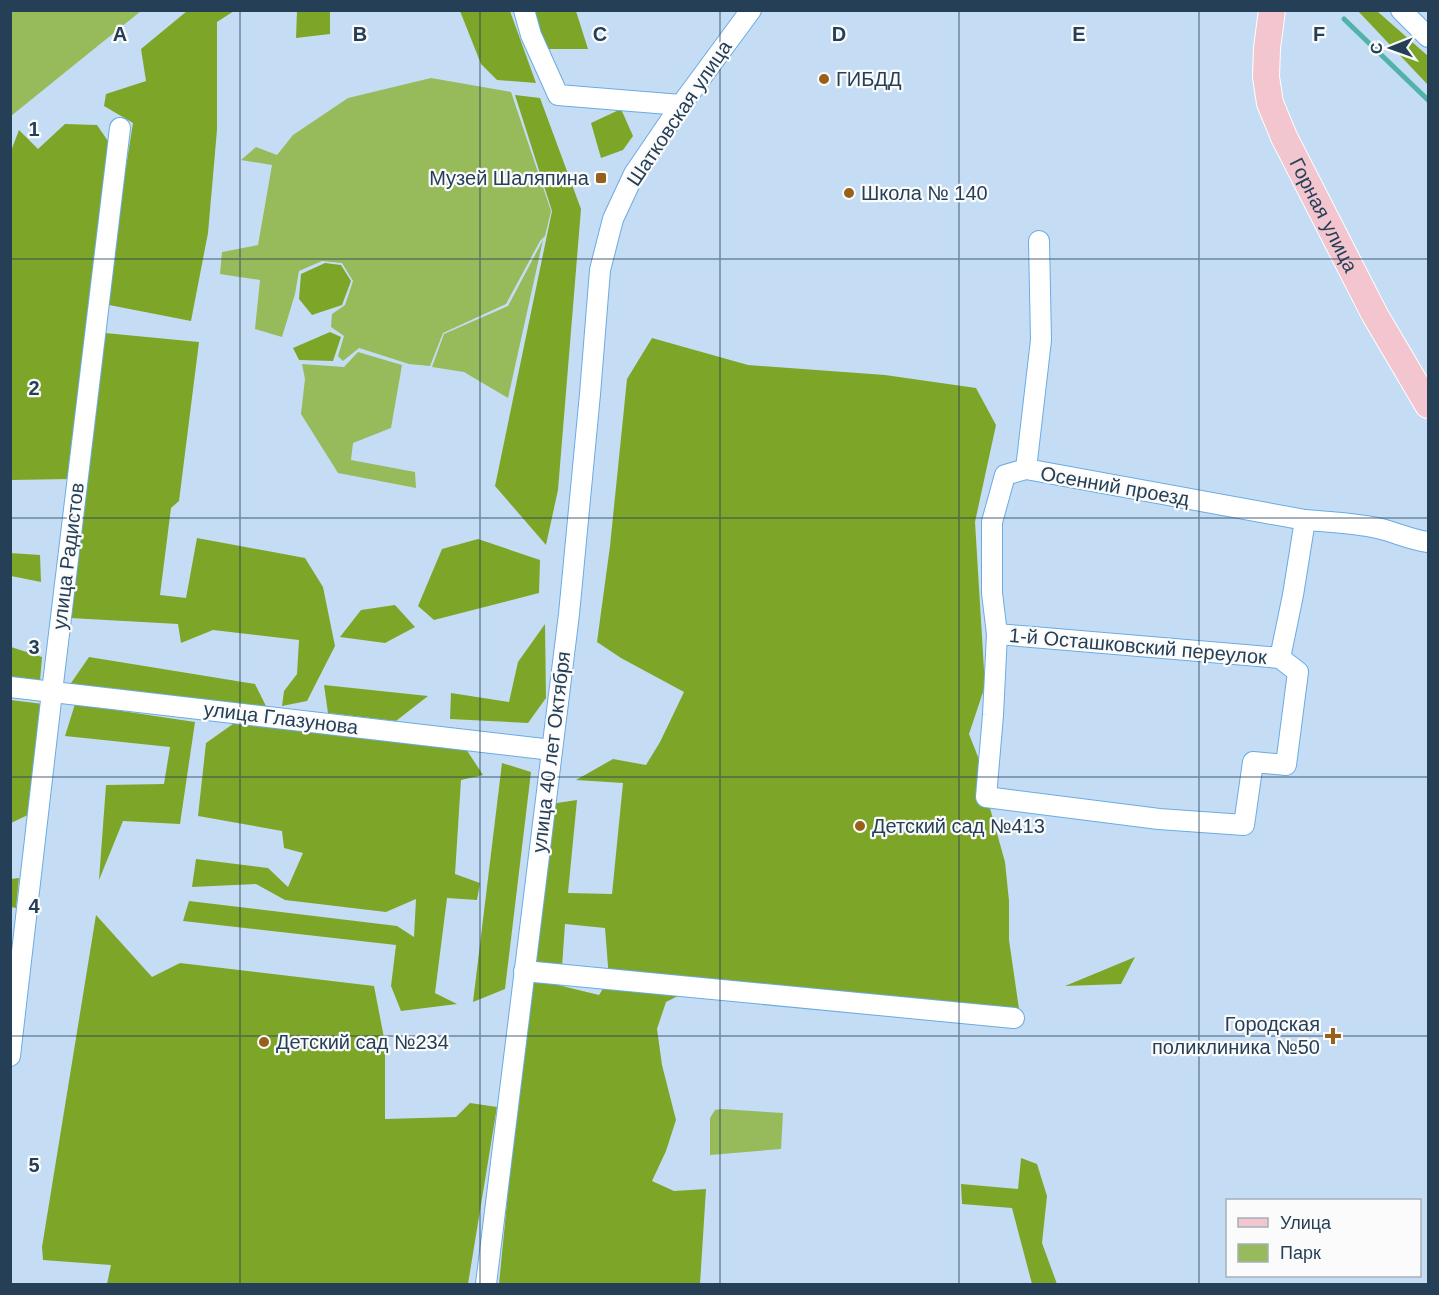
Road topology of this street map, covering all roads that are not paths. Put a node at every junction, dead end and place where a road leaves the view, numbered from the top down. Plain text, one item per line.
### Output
1 (524, 10) edge
2 (751, 10) edge
3 (1272, 10) edge
4 (1401, 10) edge
5 (1428, 37) edge
6 (681, 105) junction
7 (120, 129) dead end
8 (613, 219) joint
9 (1039, 241) dead end
10 (1428, 405) edge
11 (1026, 470) junction
12 (1305, 520) junction
13 (1428, 542) edge
14 (997, 634) junction
15 (1280, 658) junction
16 (10, 687) edge
17 (52, 692) junction
18 (552, 750) junction
19 (524, 971) junction
20 (1014, 1018) dead end
21 (10, 1056) edge
22 (486, 1284) edge

1 - 6 street
2 - 6 street, Шатковская улица
3 - 10 main road, Горная улица
4 - 5 street
6 - 8 street, Шатковская улица
7 - 17 street, улица Радистов
8 - 18 street, улица 40 лет Октября
9 - 11 street, Осенний проезд
11 - 12 street, Осенний проезд
11 - 14 street
12 - 13 street, Осенний проезд
12 - 15 street
14 - 15 street, 1-й Осташковский переулок
14 - 15 street
16 - 17 street, улица Глазунова
17 - 18 street, улица Глазунова
17 - 21 street, улица Радистов
18 - 19 street, улица 40 лет Октября
19 - 20 street
19 - 22 street, улица 40 лет Октября

